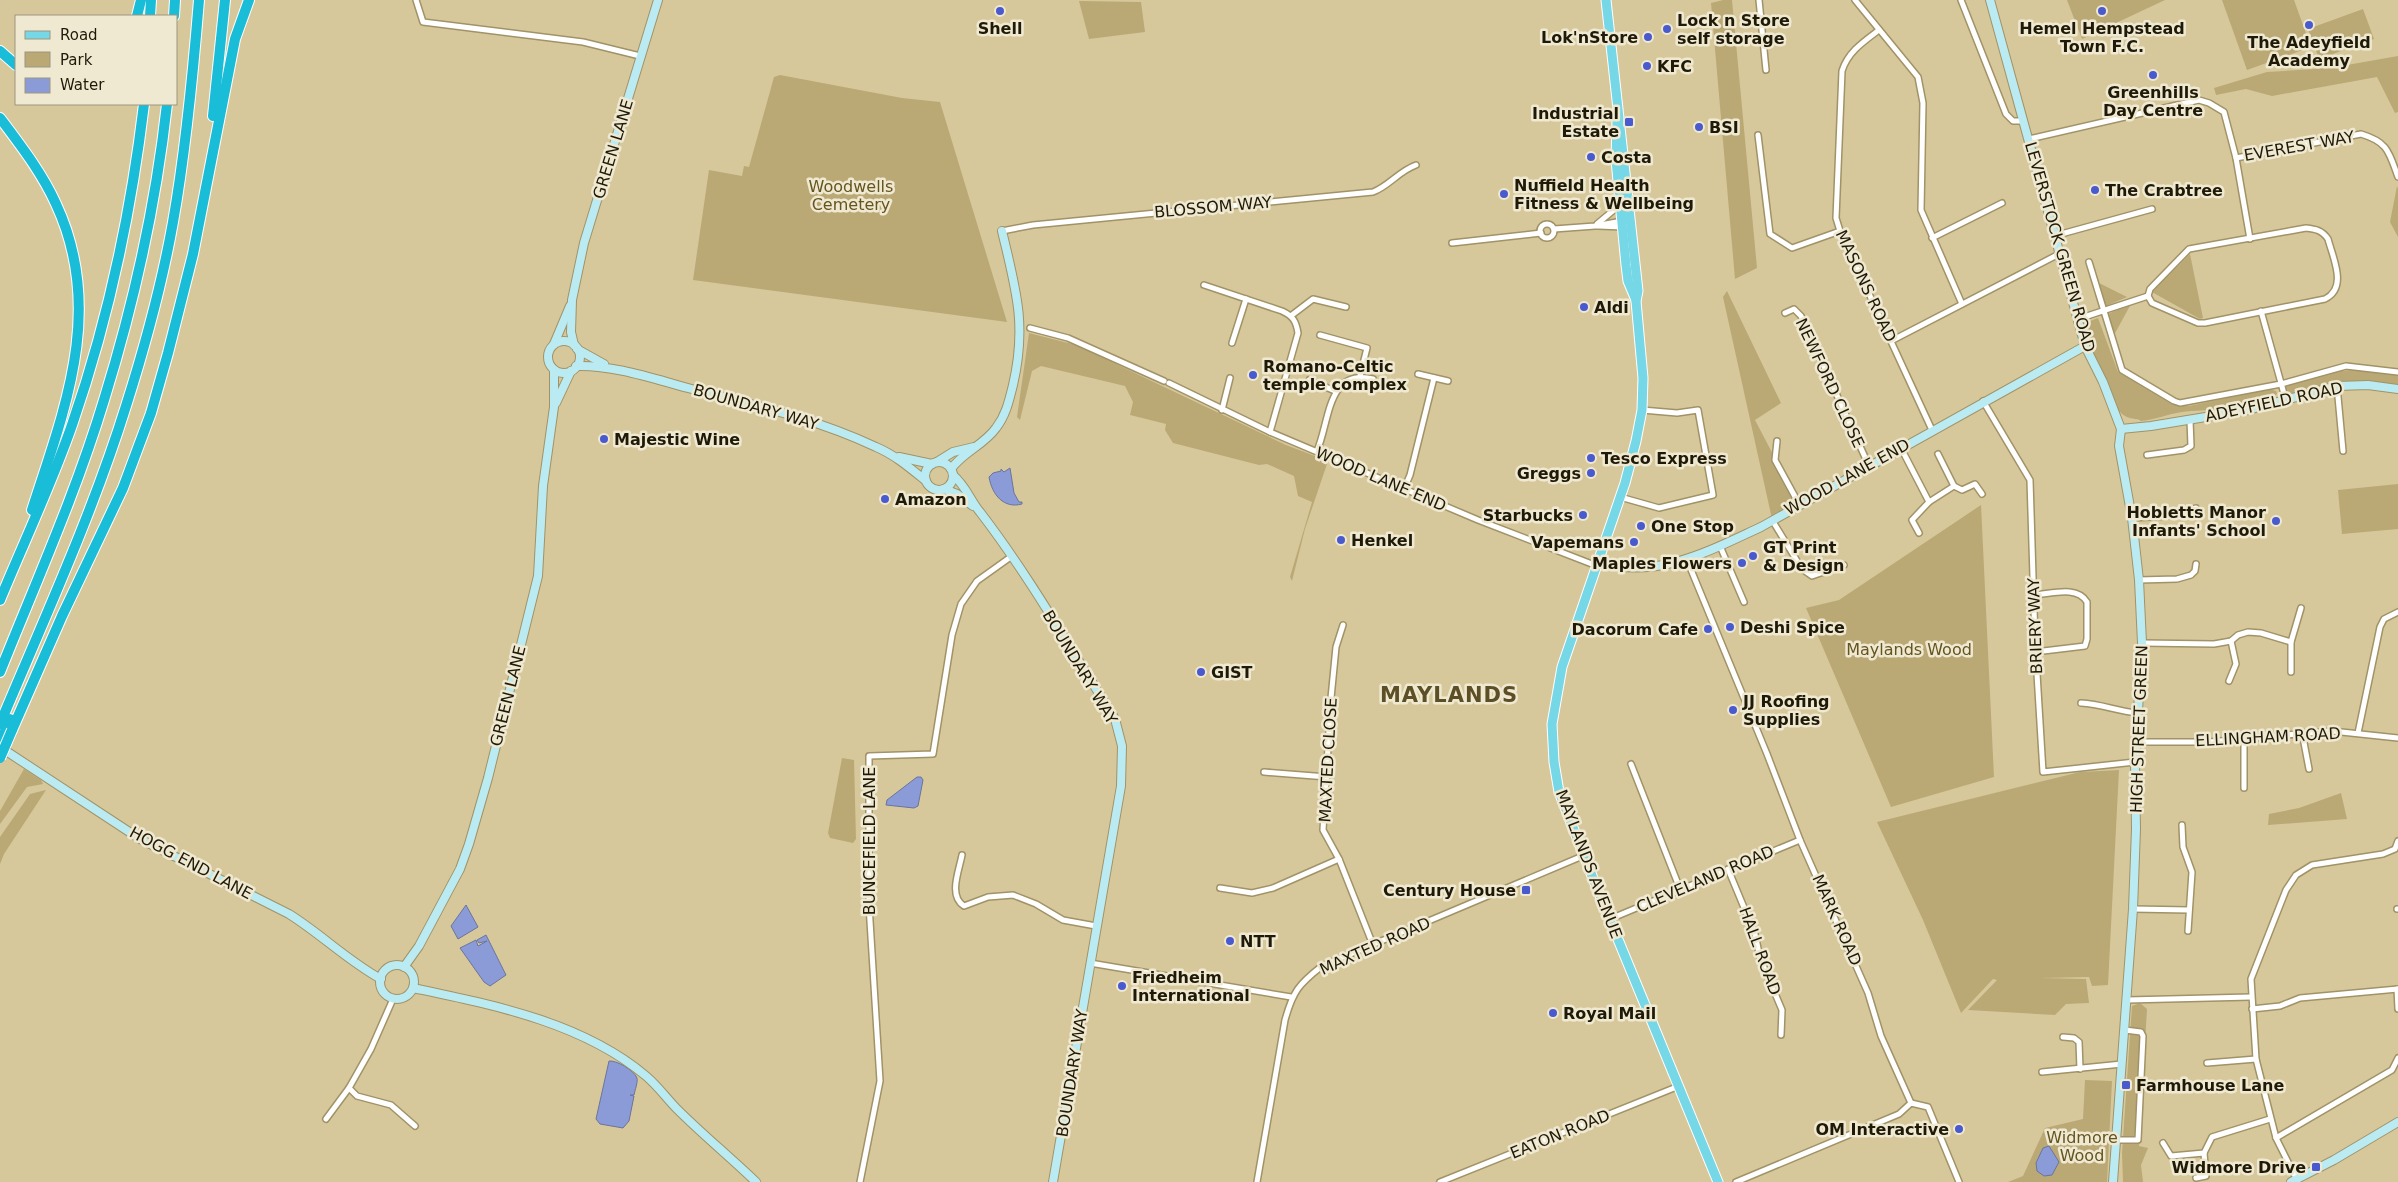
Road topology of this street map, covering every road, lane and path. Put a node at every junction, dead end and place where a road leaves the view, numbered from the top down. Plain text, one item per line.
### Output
1 (141, 0) edge
2 (151, 0) edge
3 (175, 0) edge
4 (199, 0) edge
5 (225, 0) edge
6 (249, 0) edge
7 (416, 0) edge
8 (658, 0) edge
9 (1606, 0) edge
10 (1759, 0) edge
11 (1855, 0) edge
12 (1960, 0) edge
13 (1990, 0) edge
14 (137, 15) edge
15 (150, 15) edge
16 (174, 15) edge
17 (1879, 30) junction
18 (0, 52) edge
19 (640, 56) junction
20 (15, 64) edge
21 (1766, 70) dead end
22 (144, 105) edge
23 (167, 105) edge
24 (1618, 108) junction
25 (0, 118) edge
26 (2023, 121) junction
27 (1758, 135) dead end
28 (2029, 139) junction
29 (2236, 158) junction
30 (1416, 165) dead end
31 (1626, 177) junction
32 (2398, 177) edge
33 (206, 184) junction
34 (1619, 196) junction
35 (2002, 203) dead end
36 (2152, 209) dead end
37 (1626, 224) junction
38 (1595, 226) junction
39 (1554, 229) junction
40 (1002, 231) joint
41 (1840, 231) junction
42 (1541, 233) junction
43 (2054, 236) junction
44 (1932, 238) junction
45 (2250, 239) junction
46 (1452, 243) dead end
47 (2059, 254) junction
48 (1634, 260) junction
49 (2089, 262) dead end
50 (1628, 281) junction
51 (1204, 285) dead end
52 (2148, 296) junction
53 (1246, 299) junction
54 (572, 300) junction
55 (1636, 301) junction
56 (1962, 304) junction
57 (1346, 307) dead end
58 (2104, 310) junction
59 (2261, 311) junction
60 (1785, 313) dead end
61 (1292, 316) junction
62 (2078, 319) junction
63 (1030, 328) dead end
64 (1320, 335) dead end
65 (1891, 341) junction
66 (1232, 343) dead end
67 (554, 344) junction
68 (2085, 346) junction
69 (576, 347) junction
70 (574, 368) junction
71 (614, 369) junction
72 (554, 370) junction
73 (2398, 372) edge
74 (1418, 374) dead end
75 (1360, 376) junction
76 (1230, 378) dead end
77 (1434, 378) junction
78 (1373, 379) dead end
79 (1309, 380) dead end
80 (1448, 381) dead end
81 (2281, 384) junction
82 (2337, 386) junction
83 (2398, 389) edge
84 (1335, 391) junction
85 (1983, 401) junction
86 (2286, 401) junction
87 (554, 408) junction
88 (1222, 410) junction
89 (1642, 410) junction
90 (2190, 420) junction
91 (2121, 429) junction
92 (1932, 430) junction
93 (1270, 432) junction
94 (1777, 441) dead end
95 (976, 447) junction
96 (1900, 448) junction
97 (1317, 451) junction
98 (2344, 451) dead end
99 (1938, 454) dead end
100 (2147, 455) dead end
101 (895, 456) junction
102 (935, 463) junction
103 (1869, 466) junction
104 (952, 472) junction
105 (926, 481) junction
106 (1954, 486) junction
107 (944, 489) junction
108 (1404, 489) junction
109 (1982, 494) dead end
110 (1620, 497) junction
111 (1929, 502) junction
112 (1799, 504) junction
113 (977, 508) junction
114 (2196, 508) dead end
115 (2132, 518) junction
116 (1772, 520) junction
117 (1919, 533) dead end
118 (1720, 546) junction
119 (18, 556) junction
120 (1012, 556) junction
121 (1686, 560) junction
122 (1597, 564) junction
123 (2196, 564) dead end
124 (1844, 565) dead end
125 (2139, 580) junction
126 (2034, 595) junction
127 (0, 600) edge
128 (1744, 602) dead end
129 (2301, 608) dead end
130 (2398, 612) edge
131 (1343, 625) dead end
132 (2231, 641) junction
133 (2291, 642) junction
134 (2142, 643) junction
135 (2036, 652) junction
136 (0, 672) edge
137 (2291, 672) dead end
138 (2229, 681) dead end
139 (2081, 703) dead end
140 (2137, 713) junction
141 (5, 726) edge
142 (2302, 732) junction
143 (2358, 733) junction
144 (2398, 738) edge
145 (2244, 739) junction
146 (2137, 742) junction
147 (0, 743) edge
148 (0, 747) edge
149 (0, 758) edge
150 (2135, 762) junction
151 (1631, 764) dead end
152 (2309, 769) dead end
153 (1264, 772) dead end
154 (1327, 777) junction
155 (2244, 788) dead end
156 (2182, 825) dead end
157 (1800, 840) junction
158 (2398, 841) edge
159 (1585, 854) junction
160 (962, 856) dead end
161 (1339, 859) junction
162 (1728, 869) junction
163 (1220, 888) dead end
164 (1680, 889) junction
165 (2133, 909) junction
166 (2189, 910) junction
167 (1610, 919) junction
168 (1096, 926) junction
169 (2188, 931) dead end
170 (1372, 945) junction
171 (1090, 963) junction
172 (404, 967) junction
173 (381, 980) junction
174 (413, 988) junction
175 (2398, 989) edge
176 (1291, 997) junction
177 (2251, 997) junction
178 (393, 999) junction
179 (2126, 1000) junction
180 (2252, 1009) junction
181 (2398, 1009) edge
182 (2124, 1030) junction
183 (1782, 1035) dead end
184 (2063, 1037) dead end
185 (2398, 1058) edge
186 (2256, 1059) junction
187 (2206, 1063) dead end
188 (2122, 1064) junction
189 (2080, 1069) junction
190 (2042, 1072) dead end
191 (1679, 1086) junction
192 (348, 1088) junction
193 (1911, 1103) junction
194 (326, 1119) dead end
195 (2270, 1119) junction
196 (2398, 1122) edge
197 (415, 1126) dead end
198 (2276, 1138) junction
199 (2116, 1140) junction
200 (2163, 1143) dead end
201 (2204, 1153) junction
202 (2196, 1178) dead end
203 (2294, 1181) edge
204 (756, 1182) edge
205 (860, 1182) edge
206 (1053, 1182) edge
207 (1257, 1182) edge
208 (1440, 1182) edge
209 (1718, 1182) edge
210 (1736, 1182) edge
211 (1959, 1182) edge
212 (2112, 1182) edge

1 - 14 highway
2 - 15 highway
3 - 16 highway
4 - 141 highway
5 - 33 highway
6 - 33 highway
7 - 19 street
8 - 19 street, GREEN LANE
9 - 24 main road, MAYLANDS AVENUE
10 - 21 street
11 - 17 street
12 - 26 street, LEVERSTOCK GREEN ROAD
13 - 26 street, LEVERSTOCK GREEN ROAD
17 - 41 street, MASONS ROAD
17 - 44 street
18 - 20 highway
19 - 54 street, GREEN LANE
22 - 119 highway
23 - 136 highway
24 - 31 main road, MAYLANDS AVENUE
24 - 34 main road, MAYLANDS AVENUE
25 - 119 highway
26 - 28 street, LEVERSTOCK GREEN ROAD
27 - 41 street
28 - 29 street
28 - 43 street, LEVERSTOCK GREEN ROAD
29 - 32 street, EVEREST WAY
29 - 45 street
30 - 40 street, BLOSSOM WAY
31 - 34 main road
31 - 37 main road, MAYLANDS AVENUE
33 - 141 highway
34 - 37 main road, MAYLANDS AVENUE
34 - 38 street
35 - 44 street
36 - 43 street
37 - 38 street
37 - 48 main road, MAYLANDS AVENUE
37 - 50 main road, MAYLANDS AVENUE
38 - 39 street
39 - 42 street
39 - 42 street
40 - 95 street
41 - 65 street, MASONS ROAD
42 - 46 street
43 - 47 street, LEVERSTOCK GREEN ROAD
44 - 56 street
45 - 52 street
45 - 59 street
47 - 56 street
47 - 62 street, LEVERSTOCK GREEN ROAD
48 - 50 main road
48 - 55 main road, MAYLANDS AVENUE
49 - 58 street
50 - 55 main road, MAYLANDS AVENUE
51 - 53 street
52 - 58 street
52 - 59 street
53 - 61 street
53 - 66 street
54 - 67 street, GREEN LANE
54 - 69 street, GREEN LANE
55 - 89 main road, MAYLANDS AVENUE
56 - 65 street
57 - 61 street
58 - 62 street
58 - 81 street
59 - 81 street
60 - 103 street, NEWFORD CLOSE
61 - 93 street
62 - 68 street, LEVERSTOCK GREEN ROAD
63 - 88 street, WOOD LANE END
64 - 75 street
65 - 92 street, MASONS ROAD
67 - 69 street
67 - 72 street
68 - 85 street, WOOD LANE END
68 - 91 street, LEVERSTOCK GREEN ROAD
69 - 70 street
69 - 71 street, BOUNDARY WAY
70 - 71 street, BOUNDARY WAY
70 - 72 street
70 - 87 street, GREEN LANE
71 - 101 street, BOUNDARY WAY
72 - 87 street, GREEN LANE
73 - 81 street
74 - 77 street
75 - 78 street
75 - 84 street
76 - 88 street
77 - 80 street
77 - 108 street
79 - 84 street
81 - 86 street
82 - 83 street, ADEYFIELD ROAD
82 - 86 street, ADEYFIELD ROAD
82 - 98 street
84 - 97 street
85 - 92 street, WOOD LANE END
85 - 126 street, BRIERY WAY
86 - 90 street, ADEYFIELD ROAD
87 - 172 street, GREEN LANE
88 - 93 street, WOOD LANE END
89 - 110 main road, MAYLANDS AVENUE
89 - 110 street
90 - 91 street, ADEYFIELD ROAD
90 - 100 street
91 - 115 street, HIGH STREET GREEN
92 - 96 street, WOOD LANE END
93 - 97 street, WOOD LANE END
94 - 112 street
95 - 102 street
95 - 104 street
96 - 103 street, WOOD LANE END
96 - 111 street
97 - 108 street, WOOD LANE END
99 - 106 street
101 - 102 street, BOUNDARY WAY
101 - 105 street, BOUNDARY WAY
102 - 104 street
102 - 105 street
103 - 112 street, WOOD LANE END
104 - 107 street
104 - 113 street, BOUNDARY WAY
105 - 107 street
106 - 109 street
106 - 111 street
107 - 113 street, BOUNDARY WAY
108 - 122 street, WOOD LANE END
110 - 122 main road, MAYLANDS AVENUE
111 - 117 street
112 - 116 street, WOOD LANE END
113 - 120 street, BOUNDARY WAY
114 - 115 street
115 - 125 street, HIGH STREET GREEN
116 - 118 street, WOOD LANE END
116 - 124 street
118 - 121 street, WOOD LANE END
118 - 128 street
119 - 127 highway
120 - 168 street, BOUNDARY WAY
120 - 205 street, BUNCEFIELD LANE
121 - 122 street, WOOD LANE END
121 - 157 street, MARK ROAD
122 - 159 main road, MAYLANDS AVENUE
123 - 125 street
125 - 134 street, HIGH STREET GREEN
126 - 135 street, BRIERY WAY
126 - 135 street
129 - 133 street
130 - 143 street
131 - 154 street, MAXTED CLOSE
132 - 133 street
132 - 134 street
132 - 138 street
133 - 137 street
134 - 140 street, HIGH STREET GREEN
135 - 150 street, BRIERY WAY
139 - 140 street
140 - 146 street, HIGH STREET GREEN
141 - 147 highway
141 - 149 highway, bridge
142 - 143 street, ELLINGHAM ROAD
142 - 145 street, ELLINGHAM ROAD
142 - 152 street
143 - 144 street, ELLINGHAM ROAD
145 - 146 street, ELLINGHAM ROAD
145 - 155 street
146 - 150 street, HIGH STREET GREEN
148 - 173 street, HOGG END LANE
150 - 165 street, HIGH STREET GREEN
151 - 164 street
153 - 154 street
154 - 161 street, MAXTED CLOSE
156 - 166 street
157 - 162 street, CLEVELAND ROAD
157 - 193 street, MARK ROAD
158 - 177 street
159 - 167 main road, MAYLANDS AVENUE
159 - 170 street, MAXTED ROAD
160 - 168 street
161 - 163 street
161 - 170 street, MAXTED CLOSE
162 - 164 street, CLEVELAND ROAD
162 - 183 street, HALL ROAD
164 - 167 street, CLEVELAND ROAD
165 - 166 street
165 - 179 street, HIGH STREET GREEN
166 - 169 street
167 - 191 main road, MAYLANDS AVENUE
168 - 171 street, BOUNDARY WAY
170 - 176 street, MAXTED ROAD
171 - 176 street
171 - 206 street, BOUNDARY WAY
172 - 173 street
172 - 174 street
173 - 178 street
174 - 178 street
174 - 204 street
175 - 180 street
175 - 181 street
176 - 207 street, MAXTED ROAD
177 - 179 street
177 - 180 street
178 - 192 street
179 - 182 street, HIGH STREET GREEN
180 - 186 street
182 - 188 street, HIGH STREET GREEN
182 - 199 street
184 - 189 street
185 - 198 street
186 - 187 street
186 - 195 street
188 - 189 street
188 - 199 street, HIGH STREET GREEN
189 - 190 street
191 - 208 street, EATON ROAD
191 - 209 main road, MAYLANDS AVENUE
192 - 194 street
192 - 197 street
193 - 210 street
193 - 211 street
195 - 198 street
195 - 201 street
196 - 203 street
198 - 203 street
199 - 212 street, HIGH STREET GREEN
200 - 201 street
201 - 202 street

